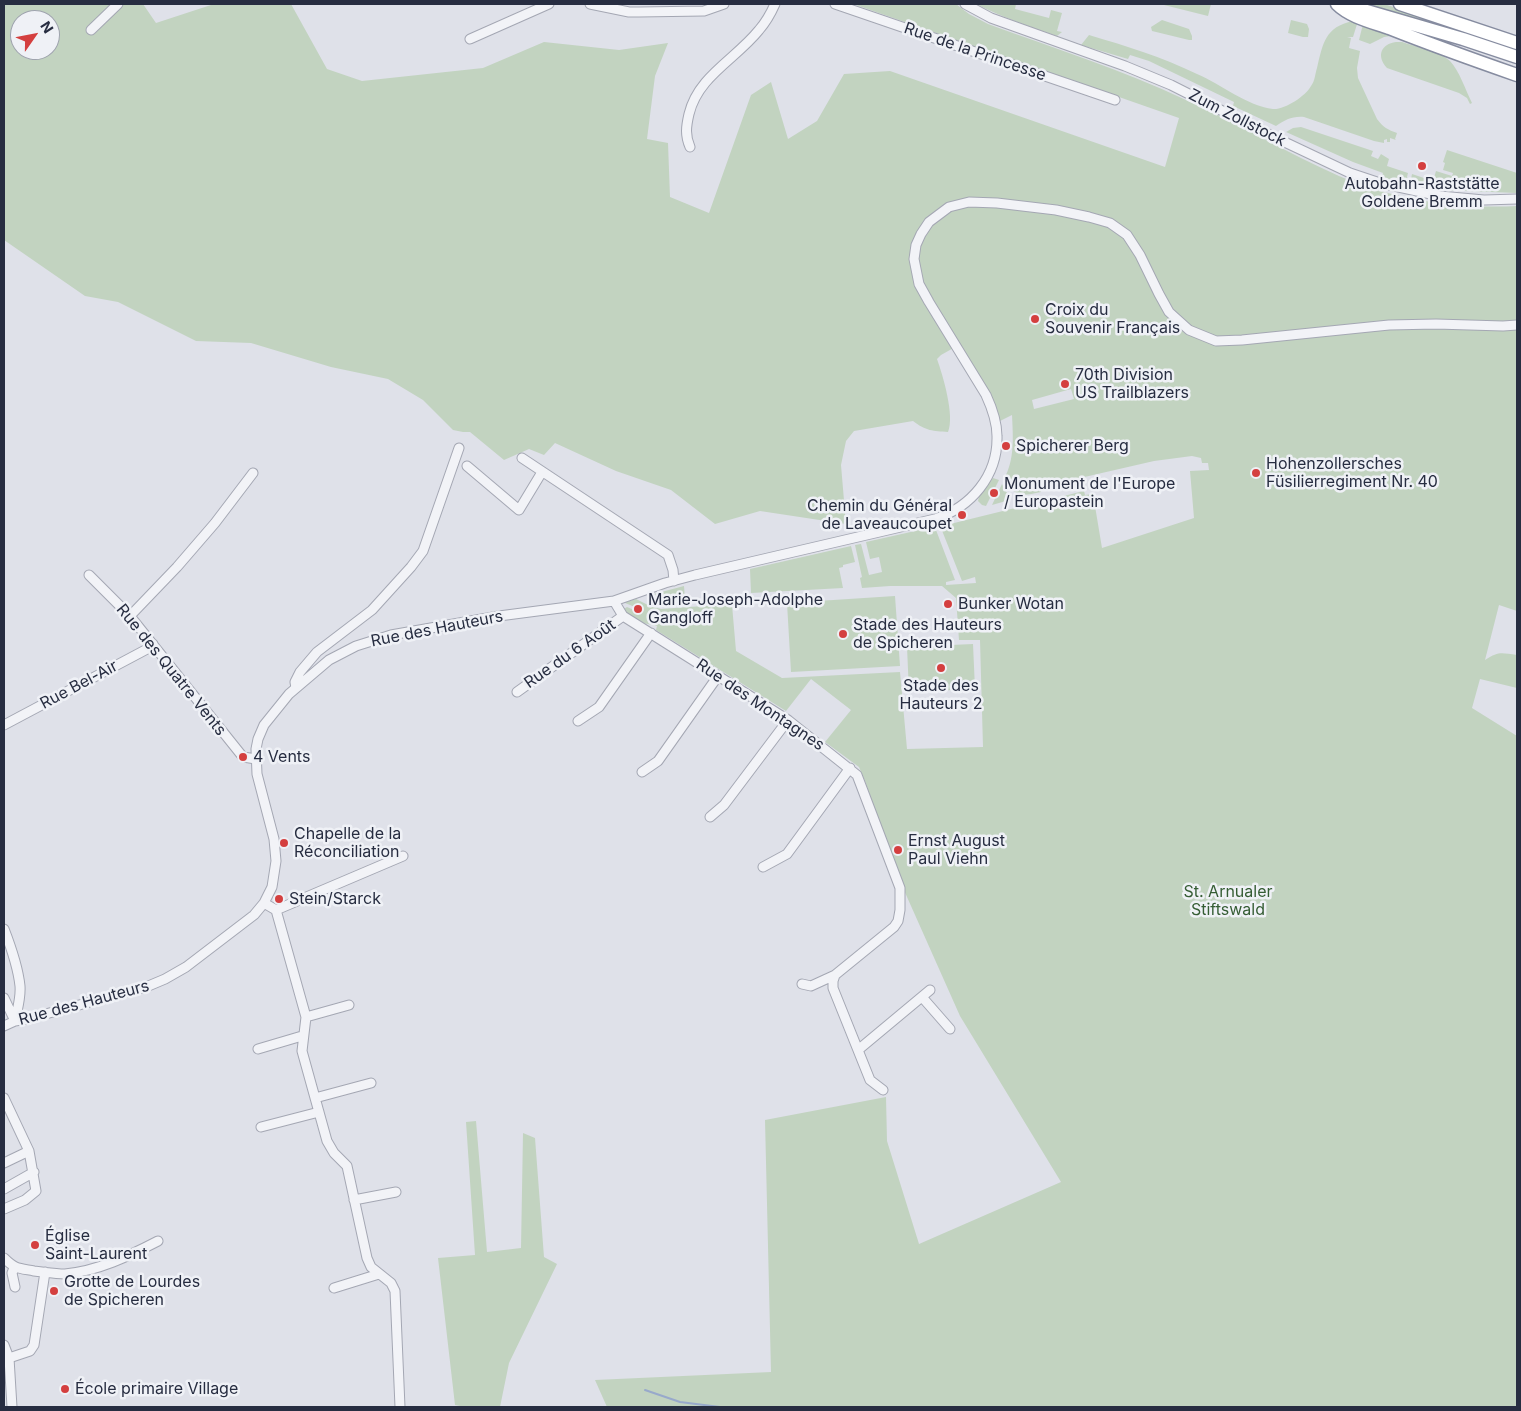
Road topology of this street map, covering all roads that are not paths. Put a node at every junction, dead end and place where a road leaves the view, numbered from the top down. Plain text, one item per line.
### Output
1 (118, 4) edge
2 (549, 4) edge
3 (590, 4) edge
4 (724, 4) edge
5 (775, 4) edge
6 (835, 4) edge
7 (966, 4) edge
8 (1337, 4) edge
9 (1341, 4) edge
10 (1400, 4) edge
11 (91, 30) dead end
12 (1490, 33) junction
13 (1517, 34) edge
14 (470, 39) dead end
15 (1517, 43) edge
16 (1517, 57) edge
17 (1517, 75) edge
18 (1115, 100) dead end
19 (690, 147) dead end
20 (1517, 200) edge
21 (1517, 325) edge
22 (459, 448) dead end
23 (522, 458) dead end
24 (467, 466) dead end
25 (542, 472) junction
26 (253, 473) dead end
27 (89, 575) dead end
28 (674, 580) junction
29 (614, 601) junction
30 (130, 616) junction
31 (623, 616) junction
32 (651, 633) junction
33 (153, 644) junction
34 (718, 676) junction
35 (296, 688) junction
36 (517, 692) dead end
37 (788, 720) junction
38 (578, 721) dead end
39 (4, 725) edge
40 (256, 759) junction
41 (850, 768) junction
42 (642, 772) dead end
43 (710, 817) dead end
44 (403, 856) dead end
45 (763, 867) dead end
46 (264, 903) junction
47 (276, 910) junction
48 (4, 929) edge
49 (836, 975) junction
50 (802, 984) dead end
51 (930, 990) dead end
52 (922, 997) junction
53 (4, 998) edge
54 (349, 1005) dead end
55 (306, 1017) junction
56 (15, 1021) junction
57 (4, 1026) edge
58 (950, 1029) dead end
59 (302, 1036) junction
60 (258, 1050) dead end
61 (858, 1050) junction
62 (371, 1083) dead end
63 (883, 1090) dead end
64 (4, 1098) edge
65 (315, 1098) junction
66 (319, 1112) junction
67 (261, 1127) dead end
68 (29, 1151) junction
69 (4, 1163) edge
70 (34, 1172) junction
71 (4, 1189) edge
72 (396, 1192) dead end
73 (354, 1200) junction
74 (4, 1209) edge
75 (158, 1241) dead end
76 (4, 1258) edge
77 (14, 1268) junction
78 (45, 1272) junction
79 (379, 1274) junction
80 (15, 1286) dead end
81 (334, 1288) dead end
82 (4, 1346) edge
83 (9, 1358) junction
84 (12, 1407) edge
85 (400, 1407) edge

1 - 11 street
2 - 14 street
3 - 4 street
5 - 19 street
6 - 18 street, Rue de la Princesse
7 - 20 street, Zum Zollstock
8 - 17 highway
9 - 16 highway
10 - 12 highway
12 - 13 highway
12 - 15 highway
21 - 28 street, Rue des Hauteurs
22 - 35 street
23 - 25 street
24 - 25 street
25 - 28 street
26 - 30 street
27 - 30 street, Rue des Quatre Vents
28 - 29 street, Rue des Hauteurs
29 - 31 street, Rue des Montagnes
29 - 35 street, Rue des Hauteurs
30 - 33 street, Rue des Quatre Vents
31 - 32 street, Rue des Montagnes
31 - 36 street, Rue du 6 Août
32 - 34 street, Rue des Montagnes
32 - 38 street
33 - 39 street, Rue Bel-Air
33 - 40 street, Rue des Quatre Vents
34 - 37 street, Rue des Montagnes
34 - 42 street
35 - 40 street, Rue des Hauteurs
37 - 41 street, Rue des Montagnes
37 - 43 street
40 - 46 street, Rue des Hauteurs
41 - 45 street
41 - 49 street, Rue des Montagnes
44 - 47 street
46 - 47 street
46 - 56 street, Rue des Hauteurs
47 - 55 street
48 - 56 street
49 - 50 street
49 - 61 street
51 - 52 street
52 - 58 street
52 - 61 street
53 - 56 street
54 - 55 street
55 - 59 street
56 - 57 street, Rue des Hauteurs
59 - 60 street
59 - 65 street
61 - 63 street
62 - 65 street
64 - 68 street
65 - 66 street
66 - 67 street
66 - 73 street
68 - 69 street
68 - 70 street
70 - 71 street
70 - 74 street
72 - 73 street
73 - 79 street
75 - 78 street
76 - 77 street
77 - 78 street
77 - 80 street
78 - 83 street
79 - 81 street
79 - 85 street
82 - 83 street
83 - 84 street

